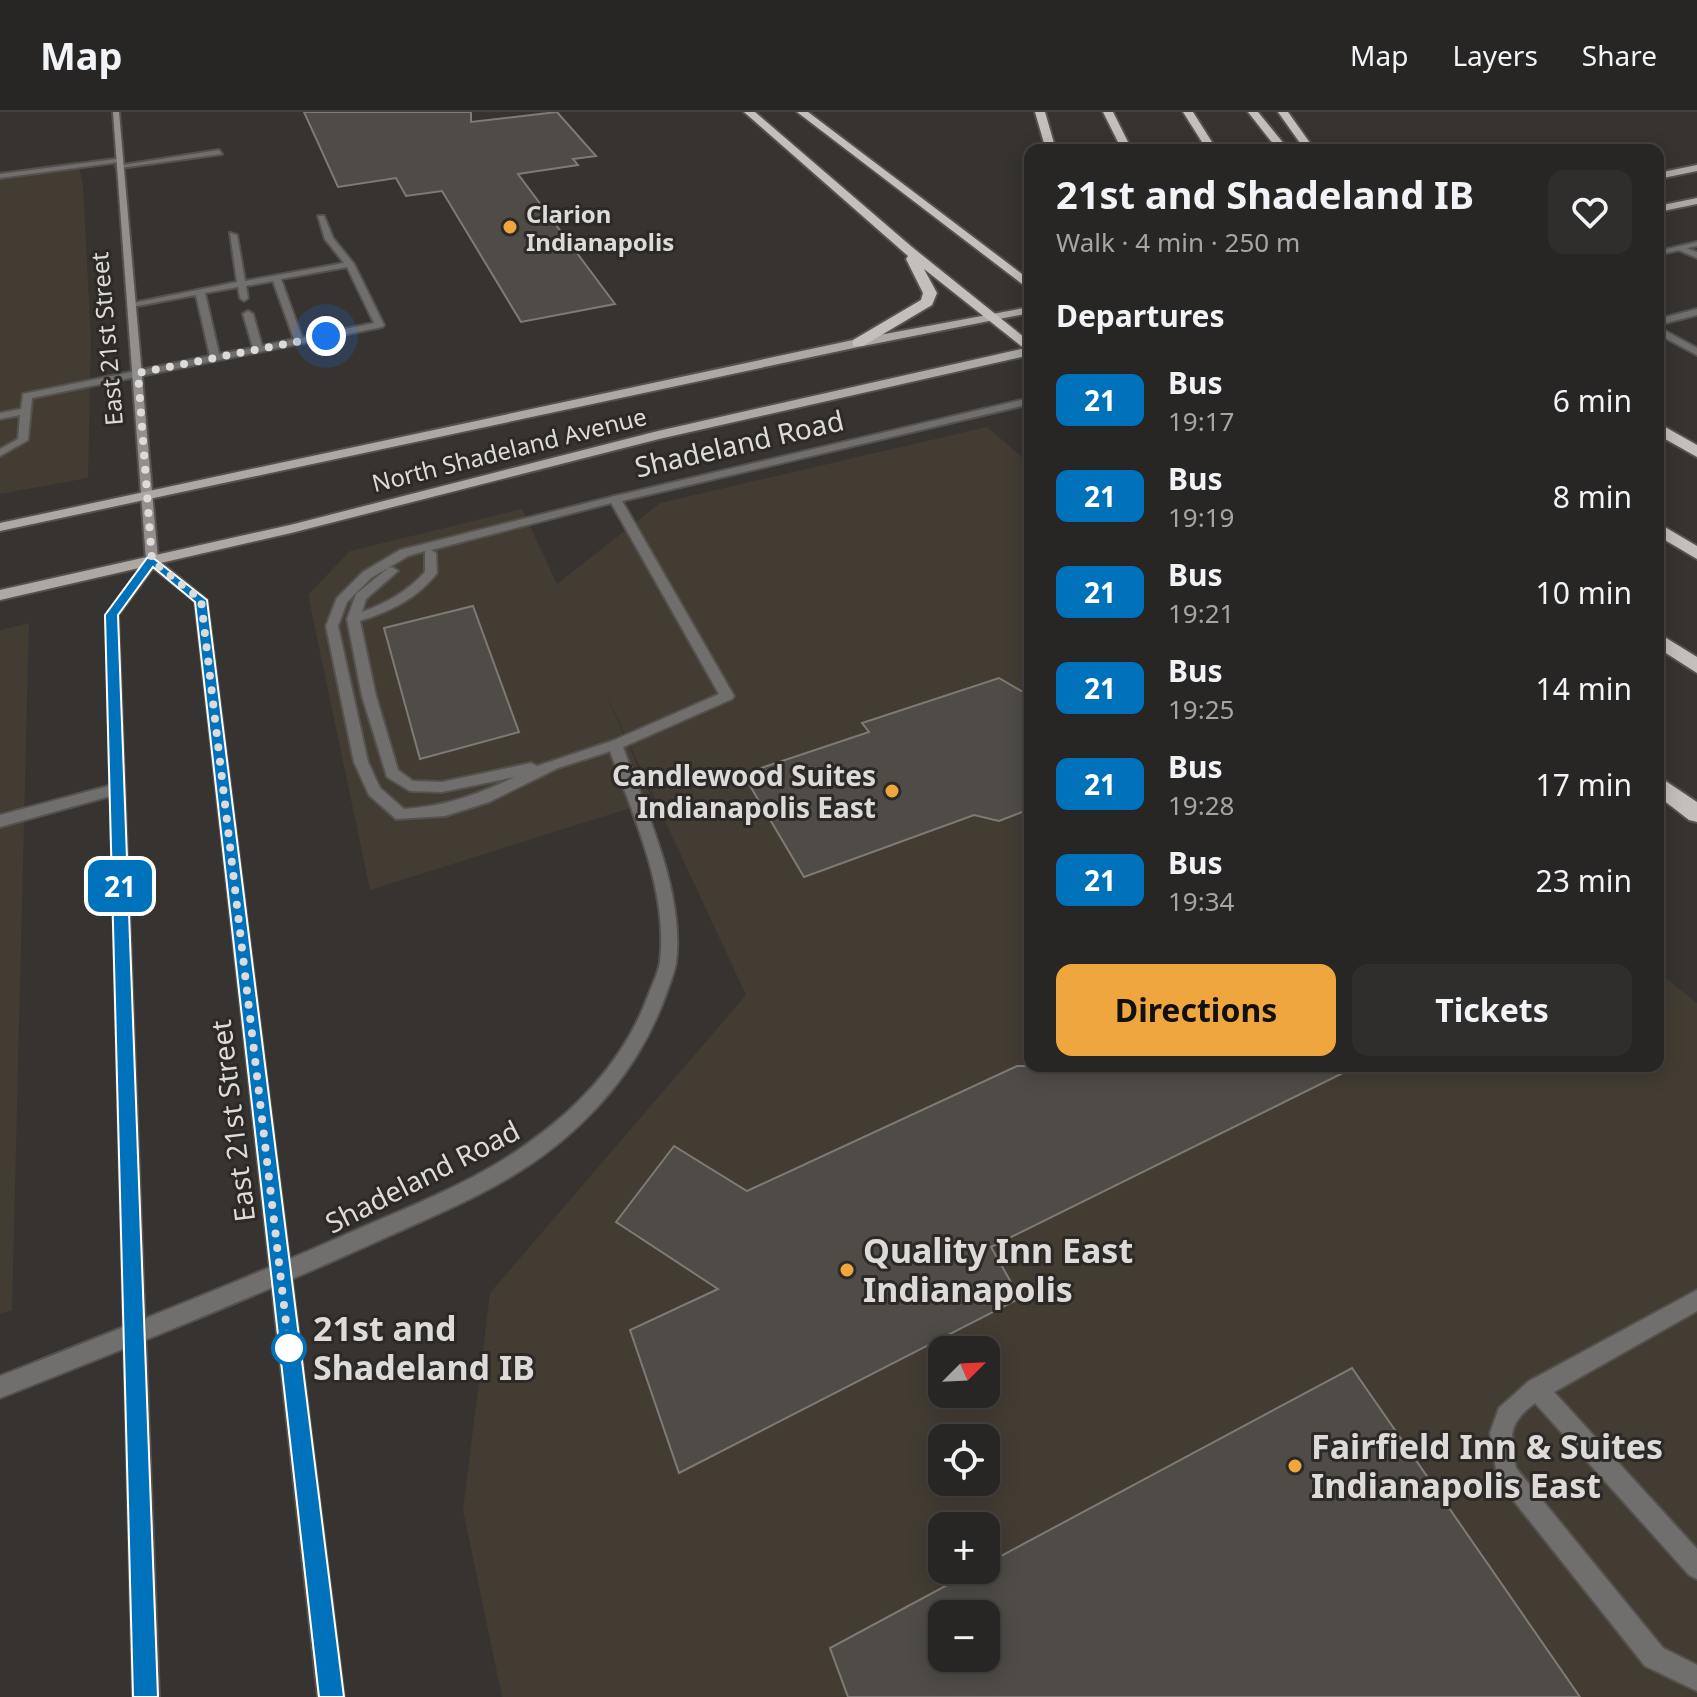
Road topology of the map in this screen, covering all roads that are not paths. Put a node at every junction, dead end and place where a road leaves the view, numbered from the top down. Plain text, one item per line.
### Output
1 (116, 112) edge
2 (749, 112) edge
3 (802, 112) edge
4 (1027, 112) edge
5 (1040, 112) edge
6 (1108, 112) edge
7 (1188, 112) edge
8 (1253, 112) edge
9 (1283, 112) edge
10 (1045, 136) junction
11 (1048, 144) edge
12 (1124, 144) edge
13 (1208, 144) edge
14 (1279, 144) edge
15 (1306, 144) edge
16 (219, 152) dead end
17 (120, 163) junction
18 (1697, 168) edge
19 (1664, 175) edge
20 (0, 176) edge
21 (1697, 201) edge
22 (1664, 208) edge
23 (321, 218) dead end
24 (233, 235) dead end
25 (974, 242) junction
26 (1697, 244) edge
27 (1681, 248) junction
28 (908, 250) junction
29 (1664, 252) edge
30 (1697, 255) edge
31 (1016, 257) dead end
32 (350, 264) junction
33 (276, 277) junction
34 (1024, 281) edge
35 (240, 284) junction
36 (200, 292) junction
37 (244, 298) dead end
38 (132, 304) junction
39 (1024, 311) edge
40 (1697, 312) edge
41 (248, 314) dead end
42 (991, 318) junction
43 (1664, 320) edge
44 (1664, 333) edge
45 (299, 341) junction
46 (858, 343) junction
47 (1024, 345) edge
48 (258, 349) junction
49 (1024, 351) edge
50 (1697, 352) edge
51 (215, 358) junction
52 (138, 373) junction
53 (1024, 402) edge
54 (26, 411) junction
55 (0, 416) edge
56 (1664, 432) edge
57 (1697, 452) edge
58 (0, 453) edge
59 (147, 496) junction
60 (615, 499) junction
61 (0, 527) edge
62 (1664, 532) edge
63 (434, 549) junction
64 (1697, 554) edge
65 (152, 561) junction
66 (0, 595) edge
67 (353, 619) junction
68 (1664, 643) edge
69 (1697, 667) edge
70 (615, 745) junction
71 (553, 764) junction
72 (116, 789) junction
73 (1664, 789) edge
74 (1697, 814) edge
75 (0, 821) edge
76 (280, 1273) junction
77 (1697, 1300) edge
78 (134, 1334) junction
79 (0, 1387) edge
80 (1537, 1389) junction
81 (1697, 1567) edge
82 (1697, 1678) edge
83 (146, 1697) edge
84 (331, 1697) edge

1 - 17 main road, East 21st Street
2 - 28 highway
3 - 25 highway
4 - 10 highway
5 - 10 highway
6 - 12 highway
7 - 13 highway
8 - 14 highway
9 - 15 highway
10 - 11 highway
16 - 17 street
17 - 20 street
17 - 38 main road, East 21st Street
18 - 19 main road
21 - 22 main road
23 - 32 street
24 - 35 street
25 - 31 highway
25 - 34 highway
26 - 27 street
27 - 29 street
27 - 30 street
28 - 42 highway
28 - 46 highway
32 - 33 street
32 - 45 street
33 - 35 street
33 - 45 street
35 - 36 street
35 - 37 street
36 - 38 street
36 - 51 street
38 - 52 main road, East 21st Street
39 - 42 main road, North Shadeland Avenue
40 - 43 street
41 - 48 street
42 - 46 main road, North Shadeland Avenue
42 - 47 highway
44 - 50 street
45 - 48 street
46 - 59 main road, North Shadeland Avenue
48 - 51 street
49 - 65 main road, North Shadeland Avenue
51 - 52 street
52 - 54 street
52 - 59 main road, East 21st Street
53 - 60 street, Shadeland Road
54 - 55 street
54 - 58 street
56 - 57 highway
59 - 61 main road, North Shadeland Avenue
59 - 65 main road, East 21st Street
60 - 63 street
60 - 70 street, Shadeland Road
62 - 64 highway
63 - 67 street
63 - 67 street
63 - 71 street
65 - 66 main road, North Shadeland Avenue
65 - 72 main road
65 - 76 main road, East 21st Street
67 - 71 street
68 - 69 highway
70 - 71 street
70 - 76 street, Shadeland Road
72 - 75 street
72 - 78 main road
73 - 74 highway
76 - 78 street, Shadeland Road
76 - 84 main road, East 21st Street
77 - 80 street
78 - 79 street, Shadeland Road
78 - 83 main road
80 - 81 street
80 - 82 street

